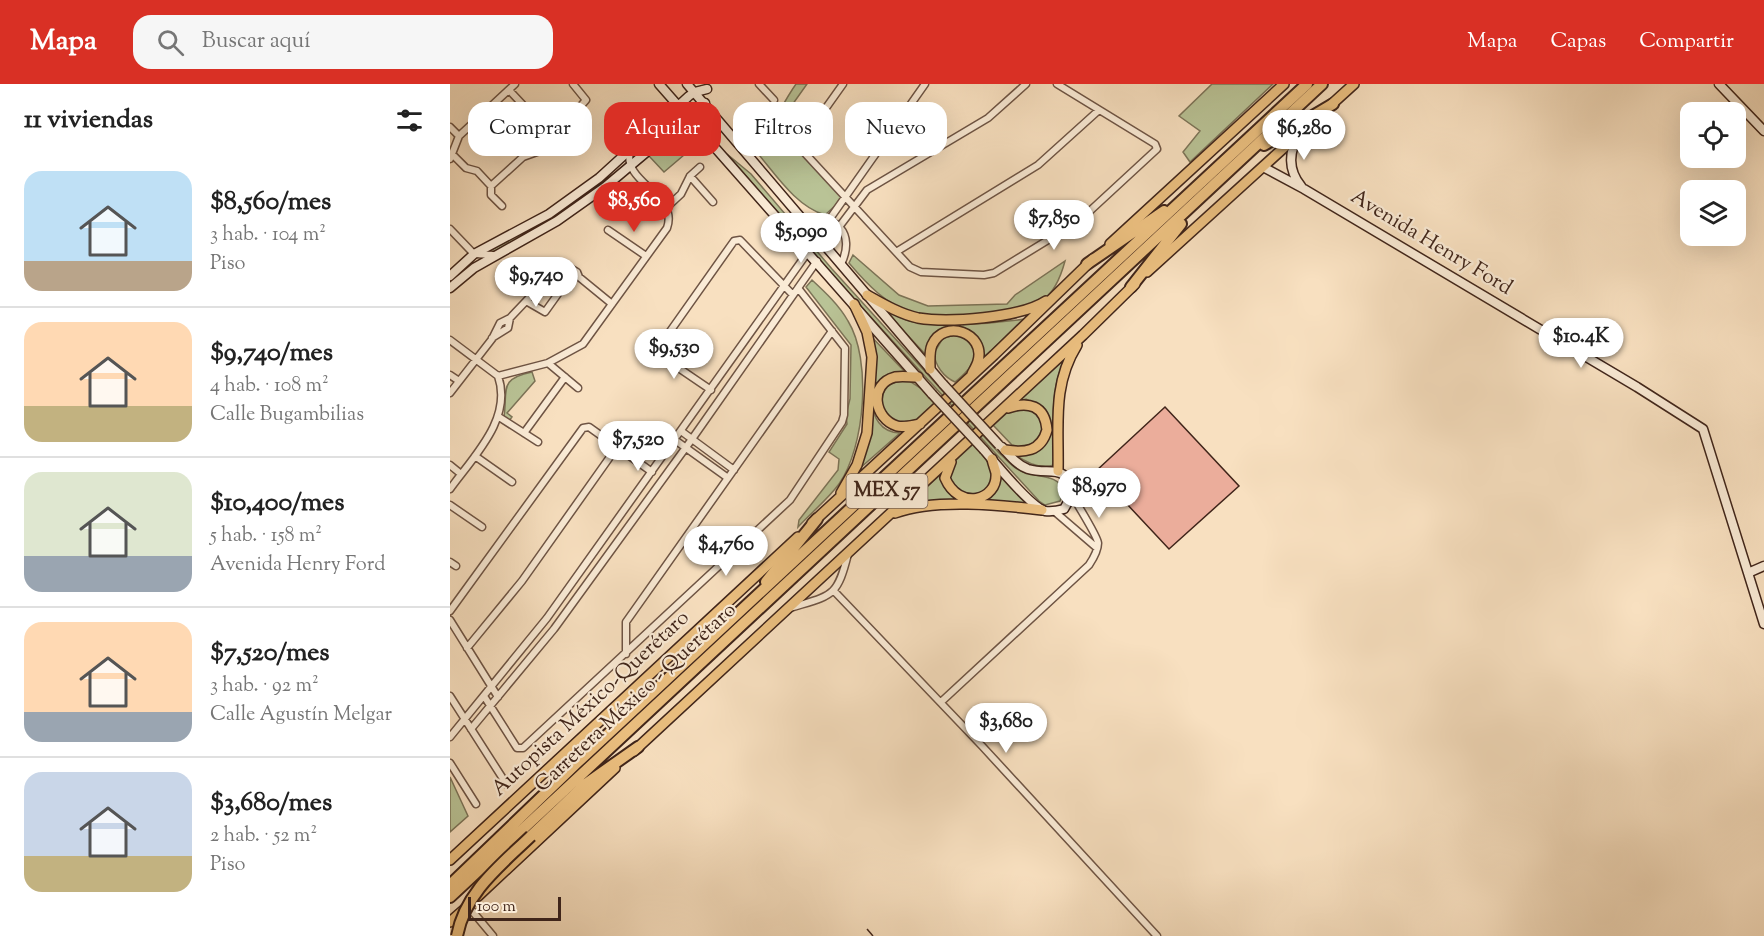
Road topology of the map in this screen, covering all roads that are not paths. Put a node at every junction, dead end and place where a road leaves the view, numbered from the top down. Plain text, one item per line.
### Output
1 (515, 84) edge
2 (659, 84) edge
3 (687, 84) edge
4 (759, 84) edge
5 (843, 84) edge
6 (925, 84) edge
7 (1026, 84) edge
8 (1057, 84) edge
9 (1284, 84) edge
10 (1307, 84) edge
11 (1322, 84) edge
12 (1354, 84) edge
13 (1719, 84) edge
14 (578, 86) edge
15 (709, 87) edge
16 (509, 90) junction
17 (695, 92) junction
18 (774, 99) dead end
19 (520, 102) edge
20 (584, 102) edge
21 (676, 102) edge
22 (683, 102) edge
23 (704, 102) edge
24 (705, 102) edge
25 (1333, 104) junction
26 (1099, 110) junction
27 (721, 122) edge
28 (450, 126) edge
29 (1764, 131) edge
30 (1302, 133) junction
31 (459, 136) junction
32 (721, 152) edge
33 (1248, 154) junction
34 (526, 156) edge
35 (624, 156) edge
36 (630, 156) edge
37 (644, 156) edge
38 (451, 157) edge
39 (631, 167) junction
40 (700, 167) dead end
41 (1263, 167) junction
42 (608, 170) junction
43 (690, 176) junction
44 (491, 186) junction
45 (1304, 189) junction
46 (846, 197) junction
47 (1191, 200) junction
48 (713, 202) dead end
49 (502, 206) dead end
50 (854, 206) junction
51 (667, 207) junction
52 (829, 220) junction
53 (805, 224) junction
54 (839, 227) junction
55 (450, 229) edge
56 (608, 230) dead end
57 (808, 252) junction
58 (896, 252) junction
59 (474, 254) junction
60 (493, 255) junction
61 (646, 256) junction
62 (817, 261) junction
63 (841, 264) junction
64 (1088, 264) junction
65 (474, 268) junction
66 (450, 276) edge
67 (579, 278) junction
68 (564, 285) junction
69 (784, 285) junction
70 (1131, 287) junction
71 (450, 288) edge
72 (798, 288) junction
73 (1062, 289) junction
74 (793, 295) junction
75 (867, 295) junction
76 (525, 301) junction
77 (612, 304) junction
78 (854, 304) junction
79 (832, 331) junction
80 (1083, 335) junction
81 (450, 340) edge
82 (476, 359) junction
83 (733, 359) junction
84 (548, 363) junction
85 (742, 366) junction
86 (930, 369) junction
87 (450, 375) edge
88 (498, 376) junction
89 (565, 377) junction
90 (918, 377) junction
91 (970, 378) junction
92 (459, 381) junction
93 (578, 388) dead end
94 (711, 390) junction
95 (450, 393) edge
96 (1003, 410) junction
97 (499, 417) junction
98 (920, 424) junction
99 (681, 431) junction
100 (524, 433) junction
101 (675, 440) junction
102 (692, 440) junction
103 (538, 442) dead end
104 (617, 447) junction
105 (1002, 447) junction
106 (686, 448) junction
107 (960, 450) junction
108 (475, 456) junction
109 (992, 459) junction
110 (450, 465) edge
111 (734, 470) junction
112 (1058, 471) junction
113 (652, 472) junction
114 (461, 474) junction
115 (728, 478) junction
116 (512, 482) dead end
117 (450, 489) edge
118 (1072, 495) junction
119 (837, 500) junction
120 (450, 505) edge
121 (1042, 510) junction
122 (1054, 512) junction
123 (890, 515) junction
124 (817, 519) junction
125 (482, 527) dead end
126 (1097, 548) junction
127 (849, 550) junction
128 (590, 558) junction
129 (450, 562) edge
130 (456, 566) dead end
131 (600, 566) junction
132 (1764, 566) edge
133 (584, 568) junction
134 (1748, 573) junction
135 (594, 575) junction
136 (834, 591) junction
137 (786, 609) junction
138 (450, 611) edge
139 (450, 620) edge
140 (729, 624) junction
141 (1764, 624) edge
142 (467, 648) junction
143 (626, 654) junction
144 (492, 687) junction
145 (450, 696) edge
146 (484, 696) junction
147 (498, 697) junction
148 (941, 702) junction
149 (491, 706) junction
150 (464, 719) junction
151 (471, 729) junction
152 (450, 737) edge
153 (638, 747) junction
154 (450, 763) edge
155 (507, 785) dead end
156 (476, 804) dead end
157 (450, 860) edge
158 (450, 885) edge
159 (450, 897) edge
160 (467, 906) junction
161 (450, 922) edge
162 (457, 936) edge
163 (493, 936) edge
164 (1158, 936) edge

1 - 16 street
2 - 21 street
3 - 17 street
4 - 18 street
5 - 46 street
6 - 46 street
7 - 50 street
8 - 26 street
9 - 64 main road, Autopista México-Querétaro
10 - 47 highway, Carretera México - Querétaro / MEX 57
11 - 33 highway, Carretera México - Querétaro / MEX 57
12 - 25 main road
13 - 29 street
14 - 20 street
15 - 17 street
15 - 24 street
16 - 19 street
16 - 31 street
17 - 22 street
17 - 23 street
25 - 30 main road
25 - 33 highway
26 - 58 street
26 - 58 street
27 - 53 street
28 - 31 street
30 - 41 main road
30 - 45 street
31 - 38 street
32 - 57 street
33 - 47 highway, Carretera México - Querétaro / MEX 57
34 - 44 street
35 - 42 street
36 - 39 street
37 - 39 street
38 - 44 street
39 - 42 street
39 - 51 street
39 - 60 street
40 - 43 street
41 - 45 street, Avenida Henry Ford
41 - 70 main road
42 - 59 street
43 - 48 street
43 - 51 street
44 - 49 street
45 - 134 street, Avenida Henry Ford
46 - 50 street
46 - 52 street
47 - 64 highway
47 - 70 highway
47 - 140 highway, Carretera México - Querétaro / MEX 57
47 - 159 highway, Carretera México - Querétaro / MEX 57
50 - 54 street
50 - 58 street
51 - 61 street
52 - 53 street
52 - 54 street
53 - 63 street
54 - 63 street
55 - 59 street
56 - 61 street
57 - 62 street
57 - 69 street
59 - 60 street
59 - 65 street
59 - 66 street
60 - 65 street
61 - 77 street
62 - 72 street
62 - 78 street
63 - 75 street
64 - 73 main road, Autopista México-Querétaro
65 - 71 street
67 - 68 street
67 - 68 street
67 - 77 street
68 - 76 street
68 - 76 street
69 - 74 street
69 - 83 street
69 - 94 street
70 - 80 main road
72 - 74 street
72 - 79 street
73 - 75 main road
73 - 91 main road, Autopista México-Querétaro
74 - 85 street
75 - 86 street
76 - 82 street
77 - 84 street
78 - 90 street
78 - 119 main road
79 - 111 street
79 - 143 street
80 - 96 main road
80 - 112 main road
81 - 82 street
82 - 88 street
82 - 92 street
83 - 85 street
83 - 94 street
84 - 88 street
84 - 89 street
85 - 102 street
86 - 91 main road
86 - 105 street, bridge
87 - 92 street
88 - 97 street
89 - 93 street
89 - 100 street
90 - 98 main road
90 - 109 street, bridge
91 - 98 main road, Autopista México-Querétaro
92 - 95 street
94 - 99 street
96 - 105 main road
96 - 107 main road
97 - 100 street
97 - 108 street
98 - 119 main road, Autopista México-Querétaro
99 - 101 street
99 - 102 street
100 - 103 street
101 - 106 street
101 - 113 street
102 - 106 street
102 - 111 street
104 - 113 street
104 - 138 street
104 - 142 street
105 - 112 street
106 - 115 street
106 - 131 street
107 - 109 main road
107 - 123 main road
108 - 114 street
108 - 116 street
109 - 121 street
110 - 114 street
111 - 115 street
112 - 118 street
113 - 128 street
114 - 117 street
115 - 143 street
118 - 122 street
118 - 126 street
119 - 124 main road, Autopista México-Querétaro
120 - 125 street
121 - 122 street
121 - 123 main road
122 - 126 street
123 - 127 main road
124 - 140 highway
124 - 157 main road, Autopista México-Querétaro
126 - 148 street
127 - 136 street
127 - 137 main road
128 - 131 street
128 - 133 street
129 - 130 street
131 - 135 street
132 - 134 street
133 - 135 street
133 - 144 street
134 - 141 street, Avenida Henry Ford
135 - 147 street
136 - 137 street
136 - 148 street
137 - 153 main road
139 - 142 street
140 - 158 highway, Carretera México - Querétaro / MEX 57
142 - 144 street
143 - 149 street
144 - 146 street
144 - 147 street
145 - 150 street
146 - 149 street
146 - 150 street
147 - 149 street
148 - 164 street
149 - 151 street
150 - 151 street
150 - 152 street
151 - 155 street
153 - 160 main road
153 - 162 highway, bridge
154 - 156 street
160 - 161 main road
160 - 163 street

